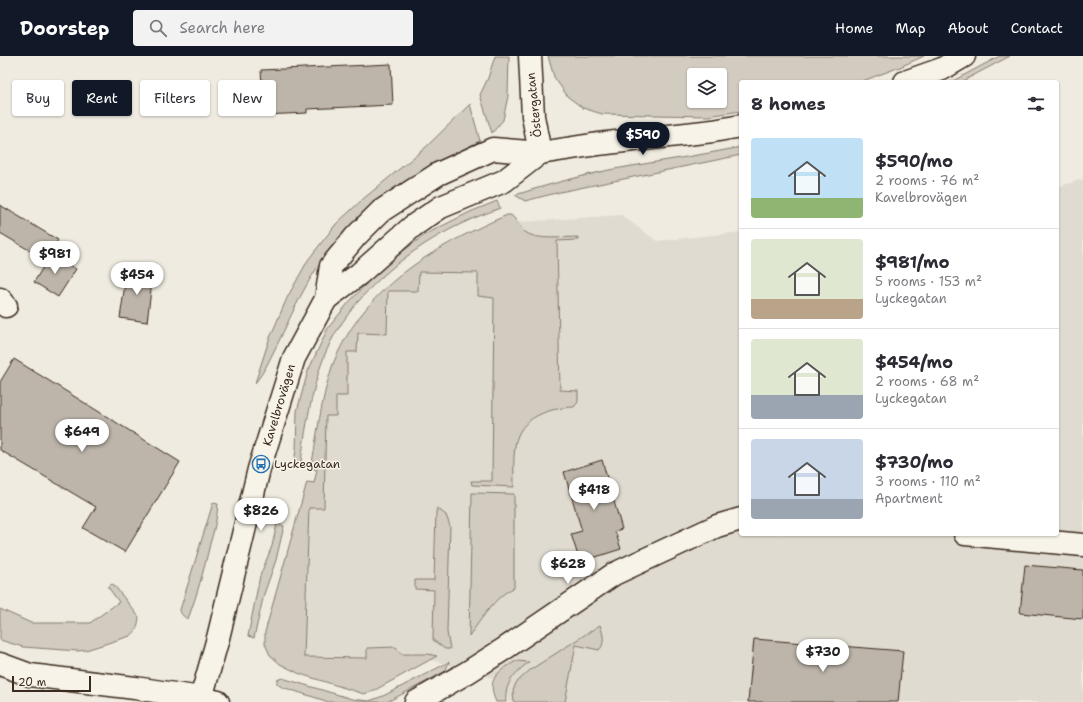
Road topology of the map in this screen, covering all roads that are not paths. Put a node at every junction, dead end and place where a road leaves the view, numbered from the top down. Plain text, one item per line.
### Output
1 (530, 56) edge
2 (964, 56) edge
3 (911, 80) edge
4 (739, 126) edge
5 (540, 153) junction
6 (326, 299) junction
7 (739, 520) edge
8 (989, 536) edge
9 (1083, 544) edge
10 (0, 664) edge
11 (206, 701) edge
12 (416, 702) edge

1 - 5 main road, Östergatan
2 - 3 main road
4 - 5 main road, Kavelbrovägen
5 - 6 main road, Kavelbrovägen
5 - 6 main road, Kavelbrovägen
6 - 11 main road, Kavelbrovägen
7 - 12 main road
8 - 9 main road
10 - 11 main road

